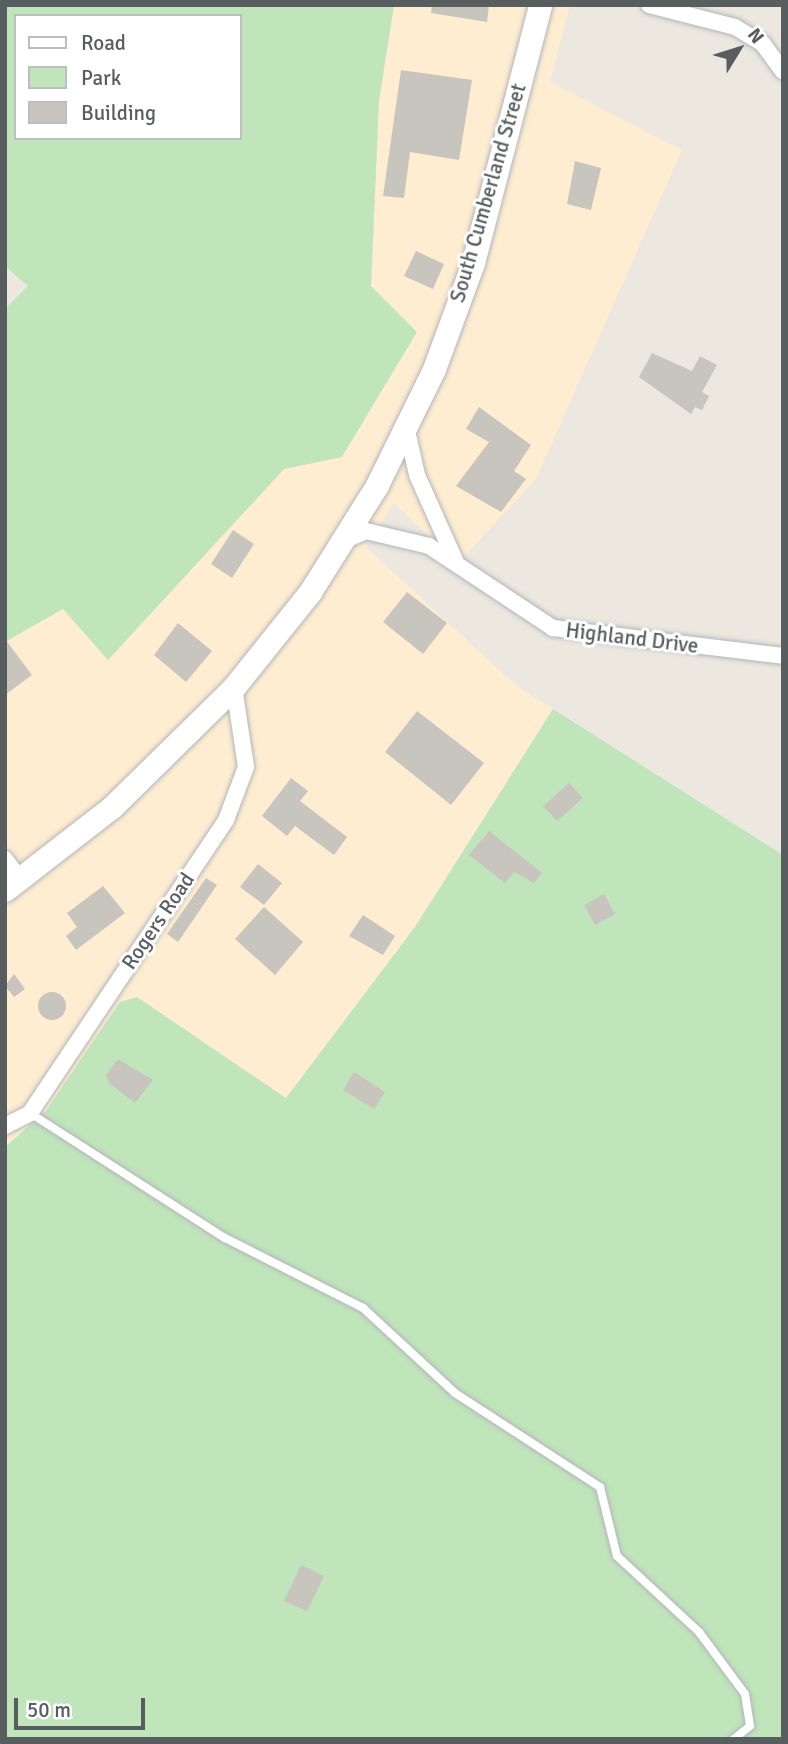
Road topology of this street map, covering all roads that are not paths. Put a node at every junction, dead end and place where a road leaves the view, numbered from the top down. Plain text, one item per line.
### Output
1 (540, 5) edge
2 (649, 5) edge
3 (783, 72) edge
4 (406, 426) junction
5 (341, 542) junction
6 (457, 564) junction
7 (783, 656) edge
8 (234, 687) junction
9 (5, 859) edge
10 (12, 884) edge
11 (30, 1113) junction
12 (5, 1126) edge
13 (734, 1739) edge

1 - 4 main road, South Cumberland Street
2 - 3 street
4 - 5 main road, South Cumberland Street
4 - 6 street
5 - 6 street, Highland Drive
5 - 8 main road, South Cumberland Street
6 - 7 street, Highland Drive
8 - 10 main road, South Cumberland Street
8 - 11 street, Rogers Road
9 - 10 street
11 - 12 street, Rogers Road
11 - 13 lane

